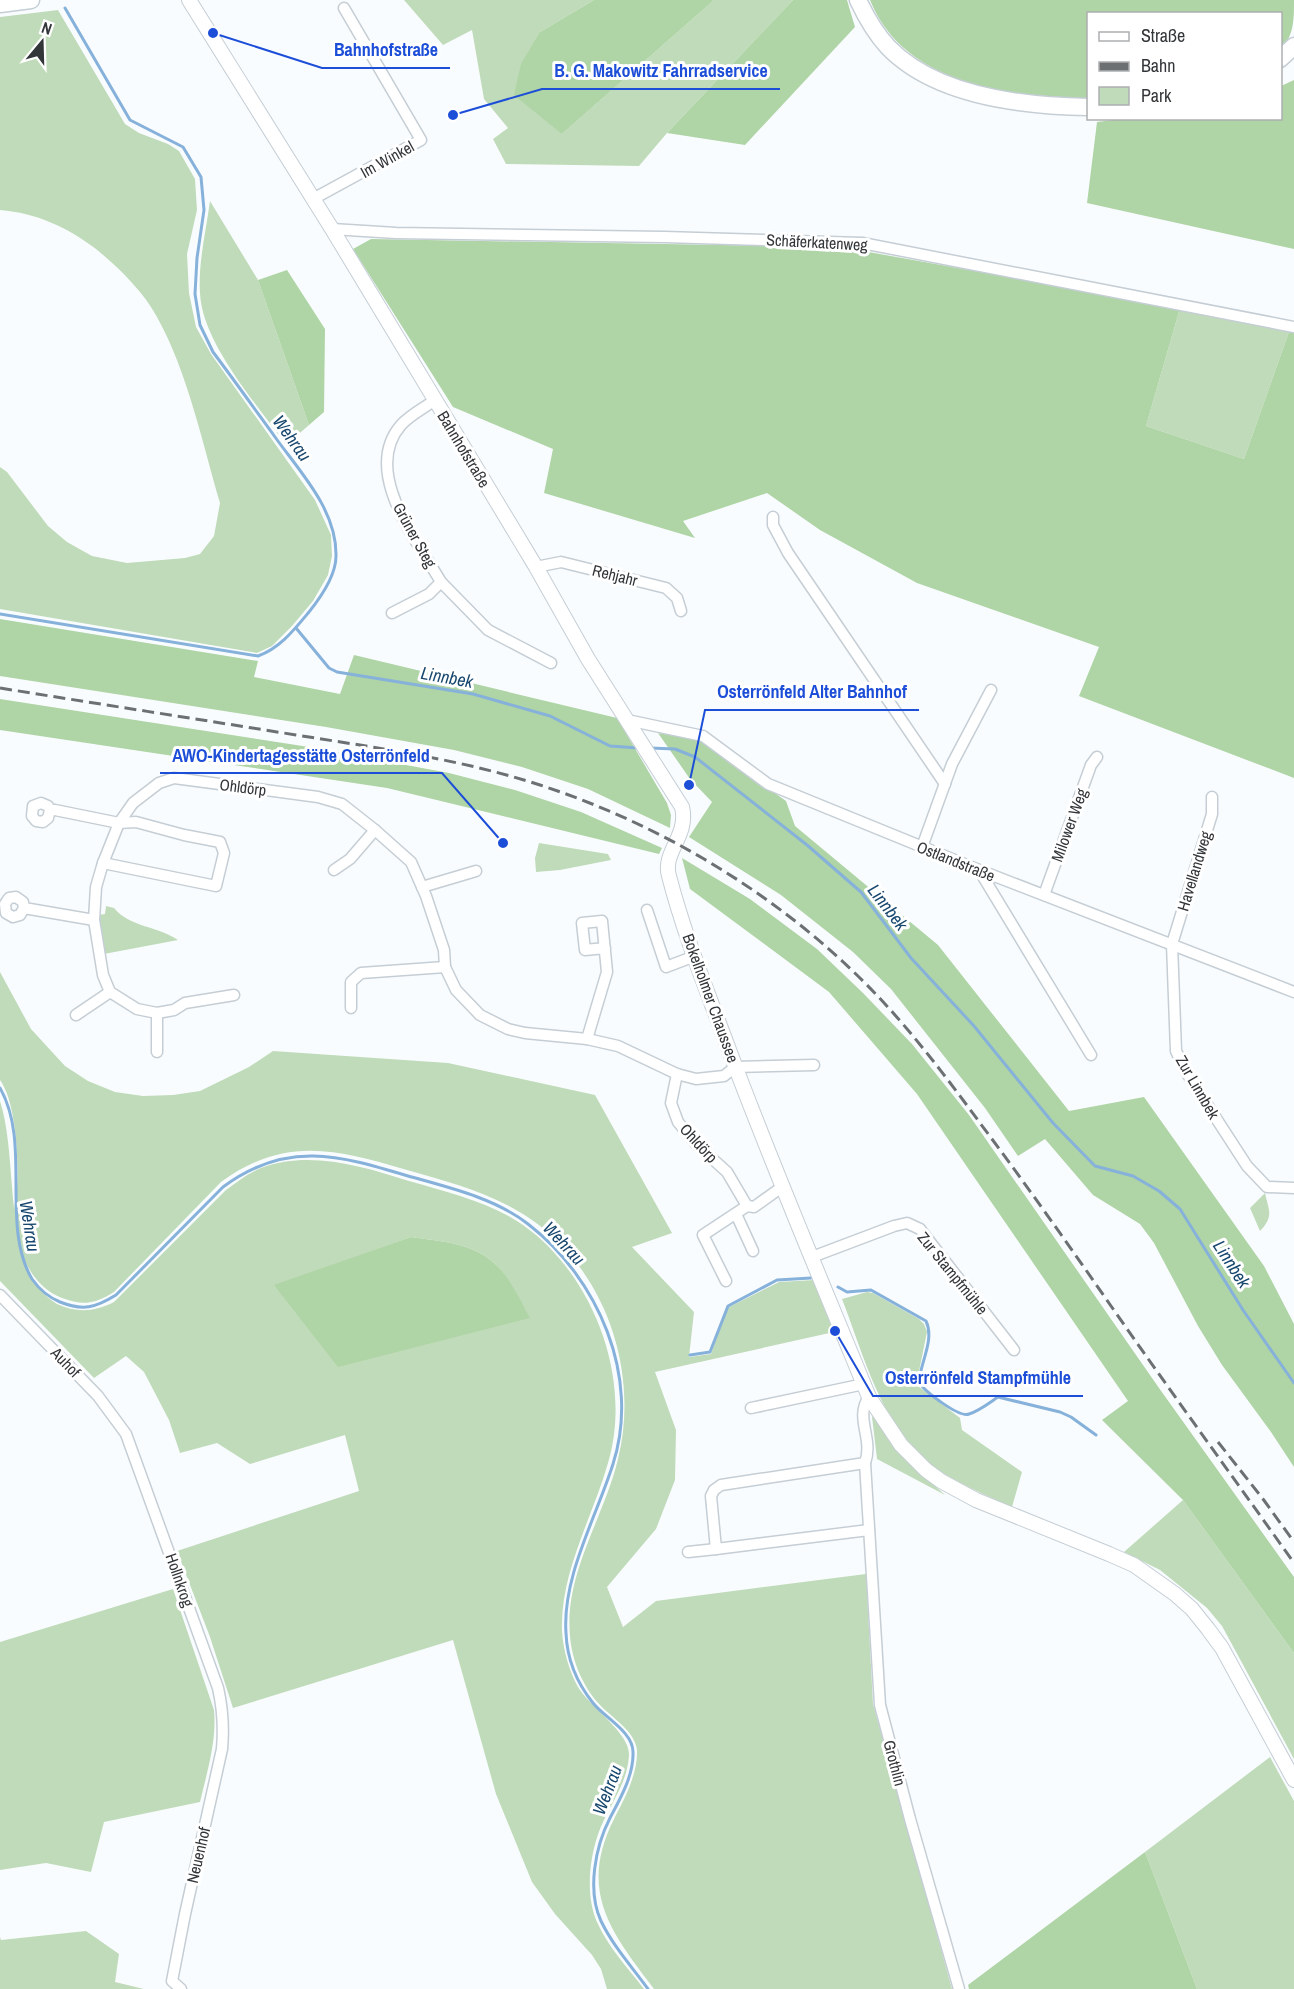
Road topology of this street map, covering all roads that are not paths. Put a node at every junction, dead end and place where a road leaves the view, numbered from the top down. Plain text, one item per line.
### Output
1 (31, 0) edge
2 (189, 0) edge
3 (858, 0) edge
4 (0, 4) edge
5 (344, 8) dead end
6 (1294, 46) edge
7 (1282, 58) edge
8 (1087, 107) edge
9 (313, 199) junction
10 (332, 229) junction
11 (1294, 327) edge
12 (435, 400) junction
13 (773, 521) dead end
14 (536, 567) junction
15 (441, 582) junction
16 (681, 611) dead end
17 (392, 613) dead end
18 (551, 663) dead end
19 (991, 690) dead end
20 (627, 720) junction
21 (1097, 757) dead end
22 (945, 784) junction
23 (1212, 797) dead end
24 (682, 807) joint
25 (50, 810) dead end
26 (119, 823) junction
27 (375, 830) junction
28 (922, 847) junction
29 (103, 863) junction
30 (334, 870) dead end
31 (979, 870) junction
32 (476, 871) dead end
33 (422, 886) junction
34 (1044, 895) junction
35 (24, 908) dead end
36 (647, 910) dead end
37 (94, 920) junction
38 (1172, 944) junction
39 (605, 948) dead end
40 (695, 956) junction
41 (446, 967) junction
42 (111, 992) junction
43 (1294, 992) edge
44 (234, 995) dead end
45 (351, 1008) dead end
46 (157, 1012) junction
47 (76, 1015) dead end
48 (587, 1039) junction
49 (157, 1052) dead end
50 (1091, 1055) dead end
51 (814, 1065) dead end
52 (735, 1067) junction
53 (677, 1074) junction
54 (782, 1186) junction
55 (1294, 1188) edge
56 (747, 1206) junction
57 (736, 1214) junction
58 (753, 1251) dead end
59 (812, 1257) junction
60 (726, 1281) dead end
61 (0, 1294) edge
62 (1014, 1350) dead end
63 (864, 1386) junction
64 (751, 1408) dead end
65 (126, 1434) joint
66 (865, 1463) junction
67 (869, 1530) junction
68 (716, 1549) junction
69 (688, 1552) dead end
70 (224, 1728) joint
71 (1294, 1780) edge
72 (181, 1989) edge
73 (959, 1989) edge

1 - 4 highway
2 - 9 main road, Bahnhofstraße
3 - 8 highway
5 - 9 street, Im Winkel
6 - 7 highway
9 - 10 main road, Bahnhofstraße
10 - 11 street, Schäferkatenweg
10 - 12 main road, Bahnhofstraße
12 - 14 main road, Bahnhofstraße
12 - 15 street, Grüner Steg
13 - 22 street
14 - 16 street, Rehjahr
14 - 20 main road, Bahnhofstraße
15 - 17 street, Grüner Steg
15 - 18 street, Grüner Steg
19 - 22 street
20 - 24 main road, Bahnhofstraße
20 - 28 street, Ostlandstraße
21 - 34 street, Milower Weg
22 - 28 street
23 - 38 street, Havellandweg
24 - 40 main road, Bokelholmer Chaussee
25 - 26 street
26 - 27 street, Ohldörp
26 - 29 street, Ohldörp
26 - 29 street
27 - 30 street
27 - 33 street, Ohldörp
28 - 31 street, Ostlandstraße
29 - 37 street, Ohldörp
31 - 34 street, Ostlandstraße
31 - 50 street
32 - 33 street
33 - 41 street, Ohldörp
34 - 38 street, Ostlandstraße
35 - 37 street
36 - 40 street
37 - 42 street, Ohldörp
38 - 43 street, Ostlandstraße
38 - 55 street, Zur Linnbek
39 - 48 street
40 - 52 main road, Bokelholmer Chaussee
41 - 45 street
41 - 48 street, Ohldörp
42 - 46 street
42 - 47 street
44 - 46 street
46 - 49 street
48 - 53 street, Ohldörp
51 - 52 street
52 - 53 street, Ohldörp
52 - 54 main road, Bokelholmer Chaussee
53 - 56 street, Ohldörp
54 - 56 street
54 - 59 main road, Bokelholmer Chaussee
56 - 57 street
57 - 58 street
57 - 60 street
59 - 62 street, Zur Stampfmühle
59 - 63 main road, Bokelholmer Chaussee
61 - 65 street, Auhof
63 - 64 street
63 - 66 street, Grothlin
63 - 71 main road, Bokelholmer Chaussee
65 - 70 street, Hollnkrog
66 - 67 street, Grothlin
66 - 68 street
67 - 68 street
67 - 73 street, Grothlin
68 - 69 street
70 - 72 street, Neuenhof

